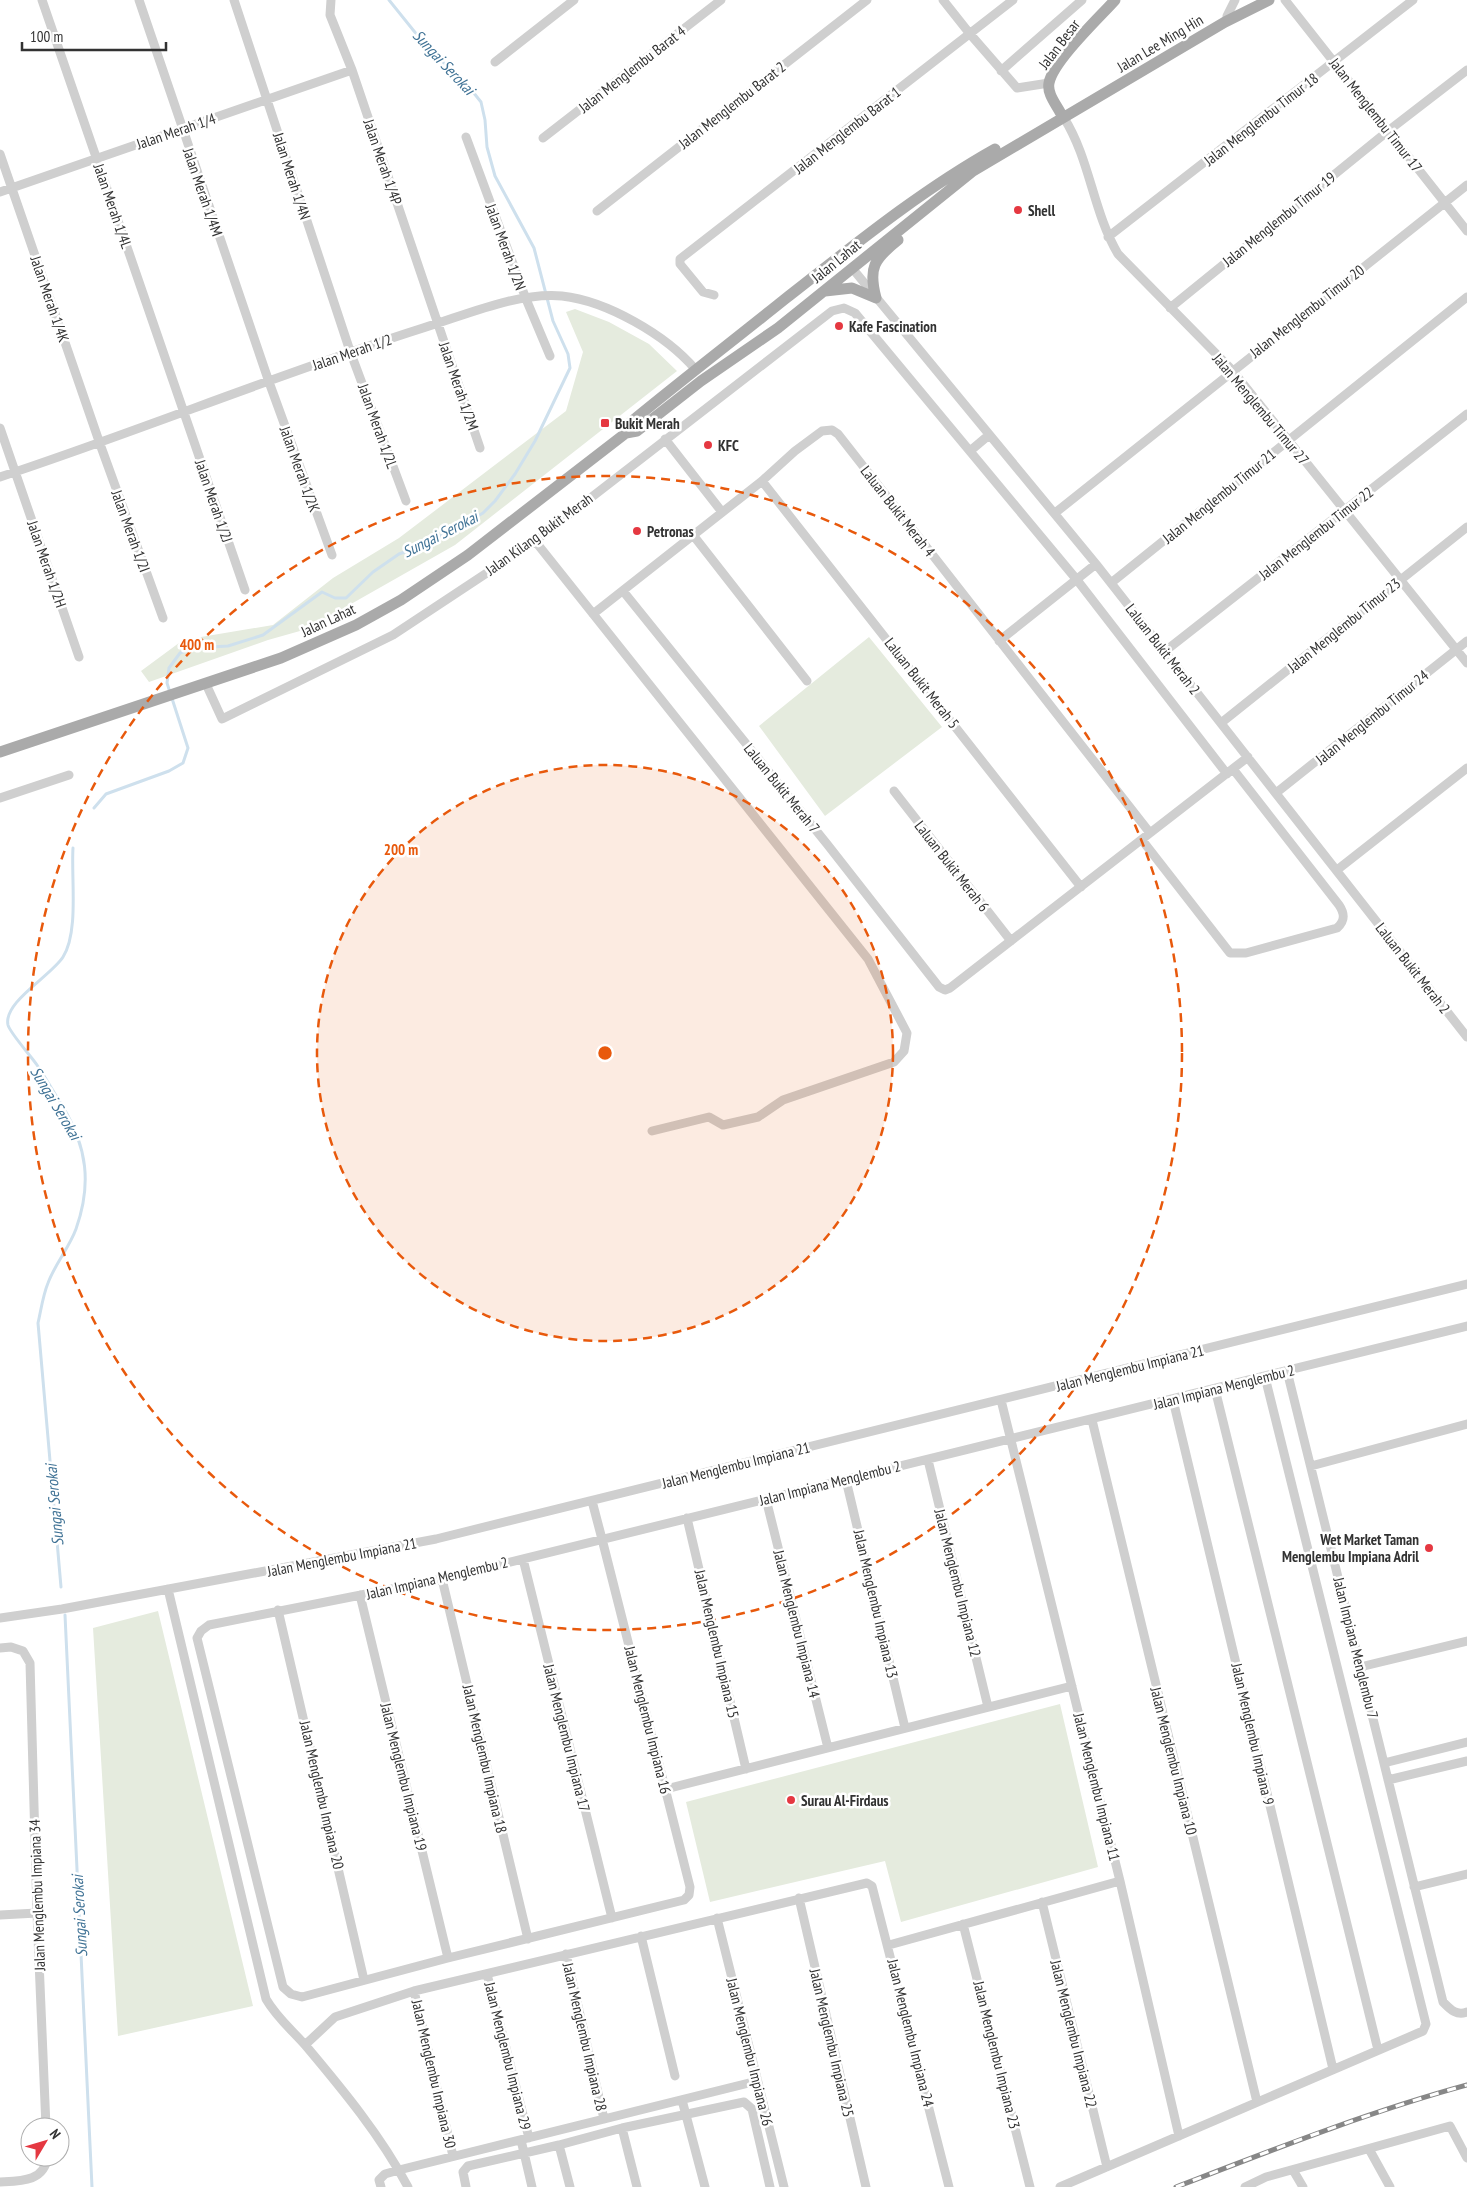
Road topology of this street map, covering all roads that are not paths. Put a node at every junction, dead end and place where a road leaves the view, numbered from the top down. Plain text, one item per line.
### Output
1 (42, 0) edge
2 (139, 0) edge
3 (234, 0) edge
4 (331, 0) edge
5 (574, 0) edge
6 (721, 0) edge
7 (867, 0) edge
8 (943, 0) edge
9 (1013, 0) edge
10 (1082, 0) edge
11 (1116, 0) edge
12 (1235, 0) edge
13 (1258, 0) edge
14 (1269, 0) edge
15 (1285, 0) edge
16 (1413, 0) edge
17 (1227, 16) junction
18 (970, 34) junction
19 (495, 62) dead end
20 (1335, 62) junction
21 (352, 70) junction
22 (1467, 70) edge
23 (1001, 71) junction
24 (1049, 83) junction
25 (266, 99) junction
26 (1063, 116) junction
27 (182, 129) junction
28 (1388, 131) junction
29 (466, 137) dead end
30 (543, 138) dead end
31 (0, 154) edge
32 (97, 158) junction
33 (954, 184) junction
34 (1467, 185) edge
35 (12, 188) junction
36 (0, 192) edge
37 (928, 192) junction
38 (1445, 202) junction
39 (597, 210) dead end
40 (1467, 231) edge
41 (1108, 237) junction
42 (852, 268) junction
43 (821, 292) junction
44 (714, 295) dead end
45 (1467, 296) edge
46 (876, 298) junction
47 (526, 299) junction
48 (1170, 308) junction
49 (832, 311) joint
50 (764, 316) junction
51 (438, 324) junction
52 (778, 328) junction
53 (350, 352) junction
54 (550, 356) dead end
55 (695, 369) junction
56 (1232, 370) junction
57 (269, 382) junction
58 (184, 412) junction
59 (1467, 414) edge
60 (0, 428) edge
61 (631, 432) junction
62 (989, 435) junction
63 (665, 439) junction
64 (1288, 441) junction
65 (100, 444) junction
66 (480, 448) dead end
67 (970, 451) junction
68 (15, 472) junction
69 (0, 477) edge
70 (762, 481) junction
71 (406, 501) dead end
72 (1344, 510) junction
73 (722, 512) junction
74 (1055, 513) junction
75 (1467, 527) edge
76 (692, 535) junction
77 (535, 541) junction
78 (332, 555) dead end
79 (1096, 564) junction
80 (1077, 580) junction
81 (1399, 580) junction
82 (1111, 583) junction
83 (245, 590) dead end
84 (623, 590) junction
85 (593, 614) junction
86 (163, 618) dead end
87 (999, 640) junction
88 (1467, 641) edge
89 (1456, 649) junction
90 (1164, 652) junction
91 (79, 657) dead end
92 (1467, 663) edge
93 (807, 681) dead end
94 (206, 684) junction
95 (1221, 723) junction
96 (0, 752) edge
97 (1248, 757) junction
98 (1467, 768) edge
99 (1230, 771) junction
100 (69, 775) dead end
101 (894, 791) dead end
102 (1276, 793) junction
103 (0, 798) edge
104 (1150, 833) junction
105 (1142, 840) junction
106 (1337, 870) junction
107 (1080, 887) junction
108 (1010, 941) junction
109 (1467, 1037) edge
110 (652, 1131) dead end
111 (1467, 1284) edge
112 (1467, 1326) edge
113 (1288, 1371) junction
114 (1265, 1377) junction
115 (1215, 1390) junction
116 (1001, 1400) junction
117 (1173, 1400) junction
118 (1092, 1420) junction
119 (1467, 1424) edge
120 (1011, 1439) junction
121 (928, 1460) junction
122 (1311, 1466) junction
123 (846, 1480) junction
124 (766, 1499) junction
125 (592, 1501) junction
126 (687, 1518) junction
127 (602, 1539) junction
128 (523, 1559) junction
129 (442, 1579) junction
130 (168, 1589) junction
131 (360, 1595) junction
132 (278, 1610) junction
133 (0, 1618) edge
134 (1467, 1641) edge
135 (0, 1648) edge
136 (1360, 1667) junction
137 (1072, 1686) junction
138 (988, 1707) junction
139 (905, 1728) junction
140 (1467, 1742) edge
141 (828, 1748) junction
142 (1467, 1761) edge
143 (1384, 1763) junction
144 (746, 1769) junction
145 (1388, 1780) junction
146 (666, 1789) junction
147 (1467, 1874) edge
148 (1120, 1881) junction
149 (1414, 1887) junction
150 (799, 1898) junction
151 (1042, 1902) junction
152 (37, 1913) junction
153 (0, 1914) edge
154 (612, 1918) junction
155 (717, 1918) junction
156 (964, 1924) junction
157 (641, 1936) junction
158 (528, 1939) junction
159 (888, 1945) junction
160 (566, 1954) junction
161 (448, 1958) junction
162 (487, 1974) junction
163 (364, 1980) junction
164 (414, 1991) junction
165 (1467, 2012) edge
166 (305, 2045) junction
167 (1378, 2050) junction
168 (1334, 2069) junction
169 (676, 2076) dead end
170 (757, 2082) junction
171 (682, 2100) junction
172 (1257, 2102) junction
173 (686, 2115) junction
174 (46, 2117) edge
175 (604, 2119) junction
176 (622, 2128) junction
177 (1179, 2136) junction
178 (525, 2139) junction
179 (559, 2145) junction
180 (1369, 2149) junction
181 (524, 2154) junction
182 (453, 2156) junction
183 (1467, 2158) edge
184 (43, 2167) edge
185 (1107, 2167) junction
186 (399, 2170) junction
187 (1293, 2170) junction
188 (0, 2182) edge
189 (381, 2187) edge
190 (408, 2187) edge
191 (466, 2187) edge
192 (532, 2187) edge
193 (570, 2187) edge
194 (637, 2187) edge
195 (705, 2187) edge
196 (770, 2187) edge
197 (784, 2187) edge
198 (866, 2187) edge
199 (950, 2187) edge
200 (1030, 2187) edge
201 (1060, 2187) edge
202 (1245, 2187) edge
203 (1302, 2187) edge
204 (1390, 2187) edge

1 - 32 street, Jalan Merah 1/4L
2 - 27 street, Jalan Merah 1/4M
3 - 25 street, Jalan Merah 1/4N
4 - 21 street, Jalan Merah 1/4P
5 - 19 street
6 - 30 street, Jalan Menglembu Barat 4
7 - 39 street, Jalan Menglembu Barat 2
8 - 18 street
9 - 18 street, Jalan Menglembu Barat 1
10 - 23 street
11 - 24 main road, Jalan Besar
12 - 17 street
13 - 17 main road, Jalan Lee Ming Hin
14 - 26 main road, Jalan Lee Ming Hin
15 - 20 street, Jalan Menglembu Timur 17
16 - 20 street, Jalan Menglembu Timur 18
17 - 26 main road, Jalan Lee Ming Hin
18 - 23 street
18 - 44 street, Jalan Menglembu Barat 1
20 - 28 street, Jalan Menglembu Timur 17
20 - 41 street, Jalan Menglembu Timur 18
21 - 25 street, Jalan Merah 1/4
21 - 51 street, Jalan Merah 1/4P
22 - 28 street, Jalan Menglembu Timur 19
23 - 24 street
24 - 26 main road, Jalan Besar
25 - 27 street, Jalan Merah 1/4
25 - 53 street, Jalan Merah 1/4N
26 - 33 main road, Jalan Lahat
26 - 37 main road, Jalan Lahat
26 - 41 street, Jalan Menglembu Timur 27
27 - 32 street, Jalan Merah 1/4
27 - 57 street, Jalan Merah 1/4M
28 - 38 street, Jalan Menglembu Timur 17
28 - 48 street, Jalan Menglembu Timur 19
29 - 47 street, Jalan Merah 1/2N
31 - 35 street, Jalan Merah 1/4K
32 - 35 street, Jalan Merah 1/4
32 - 58 street, Jalan Merah 1/4L
33 - 42 main road, Jalan Lahat
33 - 46 main road
34 - 38 street, Jalan Menglembu Timur 20
35 - 36 street, Jalan Merah 1/4
35 - 65 street, Jalan Merah 1/4K
37 - 42 main road
37 - 50 main road, Jalan Lahat
38 - 40 street, Jalan Menglembu Timur 17
38 - 56 street, Jalan Menglembu Timur 20
41 - 48 street, Jalan Menglembu Timur 27
42 - 43 main road, Jalan Lahat
42 - 46 street, Laluan Bukit Merah 2
42 - 50 main road
43 - 46 main road
43 - 52 main road, Jalan Lahat
45 - 64 street, Jalan Menglembu Timur 21
46 - 62 street, Laluan Bukit Merah 2
47 - 51 street, Jalan Merah 1/2
47 - 54 street, Jalan Merah 1/2N
47 - 55 street, Jalan Merah 1/2
48 - 56 street, Jalan Menglembu Timur 27
49 - 63 street, Jalan Kilang Bukit Merah
49 - 67 street, Laluan Bukit Merah 2
50 - 55 main road, Jalan Lahat
51 - 53 street, Jalan Merah 1/2
51 - 66 street, Jalan Merah 1/2M
52 - 55 main road
52 - 61 main road, Jalan Lahat
53 - 57 street, Jalan Merah 1/2
53 - 71 street, Jalan Merah 1/2L
55 - 61 main road, Jalan Lahat
56 - 64 street, Jalan Menglembu Timur 27
56 - 74 street, Jalan Menglembu Timur 20
57 - 58 street, Jalan Merah 1/2
57 - 78 street, Jalan Merah 1/2K
58 - 65 street, Jalan Merah 1/2
58 - 83 street, Jalan Merah 1/2J
59 - 72 street, Jalan Menglembu Timur 22
60 - 68 street, Jalan Merah 1/2H
61 - 94 main road, Jalan Lahat
62 - 67 street
62 - 74 street, Laluan Bukit Merah 2
63 - 73 street
63 - 77 street, Jalan Kilang Bukit Merah
64 - 72 street, Jalan Menglembu Timur 27
64 - 82 street, Jalan Menglembu Timur 21
65 - 68 street, Jalan Merah 1/2
65 - 86 street, Jalan Merah 1/2I
67 - 80 street, Laluan Bukit Merah 2
68 - 69 street, Jalan Merah 1/2
68 - 91 street, Jalan Merah 1/2H
70 - 73 street, Laluan Bukit Merah 4
70 - 87 street, Laluan Bukit Merah 4
70 - 107 street, Laluan Bukit Merah 5
72 - 81 street, Jalan Menglembu Timur 27
72 - 90 street, Jalan Menglembu Timur 22
73 - 76 street, Laluan Bukit Merah 4
74 - 79 street, Laluan Bukit Merah 2
75 - 81 street, Jalan Menglembu Timur 23
76 - 84 street, Laluan Bukit Merah 4
76 - 93 street
77 - 85 street
77 - 94 street, Jalan Kilang Bukit Merah
79 - 80 street
79 - 82 street, Laluan Bukit Merah 2
80 - 87 street
80 - 99 street, Laluan Bukit Merah 2
81 - 89 street, Jalan Menglembu Timur 27
81 - 95 street, Jalan Menglembu Timur 23
82 - 90 street, Laluan Bukit Merah 2
84 - 85 street, Laluan Bukit Merah 4
84 - 108 street, Laluan Bukit Merah 7
85 - 110 street
87 - 104 street, Laluan Bukit Merah 4
88 - 89 street, Jalan Menglembu Timur 24
89 - 92 street, Jalan Menglembu Timur 27
89 - 102 street, Jalan Menglembu Timur 24
90 - 95 street, Laluan Bukit Merah 2
94 - 96 main road, Jalan Lahat
95 - 97 street, Laluan Bukit Merah 2
97 - 99 street
97 - 102 street, Laluan Bukit Merah 2
98 - 106 street
99 - 104 street
99 - 105 street, Laluan Bukit Merah 2
100 - 103 street
101 - 108 street, Laluan Bukit Merah 6
102 - 106 street, Laluan Bukit Merah 2
104 - 105 street
105 - 107 street
106 - 109 street, Laluan Bukit Merah 2
107 - 108 street
111 - 116 street, Jalan Menglembu Impiana 21
112 - 113 street, Jalan Impiana Menglembu 2
113 - 114 street, Jalan Impiana Menglembu 2
113 - 122 street, Jalan Impiana Menglembu 7
114 - 115 street, Jalan Impiana Menglembu 2
114 - 167 street
115 - 117 street, Jalan Impiana Menglembu 2
115 - 167 street
116 - 120 street, Jalan Menglembu Impiana 11
116 - 125 street, Jalan Menglembu Impiana 21
117 - 118 street, Jalan Impiana Menglembu 2
117 - 168 street, Jalan Menglembu Impiana 9
118 - 120 street, Jalan Impiana Menglembu 2
118 - 172 street, Jalan Menglembu Impiana 10
119 - 122 street
120 - 121 street, Jalan Impiana Menglembu 2
120 - 137 street, Jalan Menglembu Impiana 11
121 - 123 street, Jalan Impiana Menglembu 2
121 - 138 street, Jalan Menglembu Impiana 12
122 - 136 street, Jalan Impiana Menglembu 7
123 - 124 street, Jalan Impiana Menglembu 2
123 - 139 street, Jalan Menglembu Impiana 13
124 - 126 street, Jalan Impiana Menglembu 2
124 - 141 street, Jalan Menglembu Impiana 14
125 - 127 street, Jalan Menglembu Impiana 16
125 - 130 street, Jalan Menglembu Impiana 21
126 - 127 street, Jalan Impiana Menglembu 2
126 - 144 street, Jalan Menglembu Impiana 15
127 - 128 street, Jalan Impiana Menglembu 2
127 - 146 street, Jalan Menglembu Impiana 16
128 - 129 street, Jalan Impiana Menglembu 2
128 - 154 street, Jalan Menglembu Impiana 17
129 - 131 street, Jalan Impiana Menglembu 2
129 - 158 street, Jalan Menglembu Impiana 18
130 - 133 street, Jalan Menglembu Impiana 21
130 - 166 street
131 - 132 street, Jalan Impiana Menglembu 2
131 - 161 street, Jalan Menglembu Impiana 19
132 - 163 street, Jalan Menglembu Impiana 20
132 - 163 street, Jalan Impiana Menglembu 2
134 - 136 street
135 - 152 street, Jalan Menglembu Impiana 34
136 - 143 street, Jalan Impiana Menglembu 7
137 - 138 street
137 - 148 street, Jalan Menglembu Impiana 11
138 - 139 street
139 - 141 street
140 - 143 street
141 - 144 street
142 - 145 street
143 - 145 street, Jalan Impiana Menglembu 7
144 - 146 street
145 - 149 street, Jalan Impiana Menglembu 7
146 - 154 street, Jalan Menglembu Impiana 16
147 - 149 street
148 - 151 street
148 - 177 street, Jalan Menglembu Impiana 11
149 - 165 street, Jalan Impiana Menglembu 7
150 - 155 street
150 - 159 street, Jalan Menglembu Impiana 24
150 - 198 street, Jalan Menglembu Impiana 25
151 - 156 street
151 - 185 street, Jalan Menglembu Impiana 22
152 - 153 street
152 - 174 street, Jalan Menglembu Impiana 34
154 - 158 street
155 - 157 street
155 - 170 street, Jalan Menglembu Impiana 26
156 - 159 street
156 - 200 street, Jalan Menglembu Impiana 23
157 - 160 street
157 - 169 street
158 - 161 street
159 - 199 street, Jalan Menglembu Impiana 24
160 - 162 street
160 - 175 street, Jalan Menglembu Impiana 28
161 - 163 street
162 - 164 street
162 - 178 street, Jalan Menglembu Impiana 29
164 - 166 street
164 - 182 street, Jalan Menglembu Impiana 30
166 - 186 street
167 - 168 street
168 - 172 street
170 - 171 street
170 - 197 street, Jalan Menglembu Impiana 26
171 - 173 street
171 - 175 street
172 - 177 street
173 - 176 street
173 - 195 street
173 - 196 street
175 - 178 street
176 - 179 street
176 - 194 street
177 - 185 street
178 - 181 street, Jalan Menglembu Impiana 29
178 - 182 street
179 - 181 street
179 - 193 street
180 - 183 street
180 - 187 street
180 - 204 street
181 - 191 street
181 - 192 street, Jalan Menglembu Impiana 29
182 - 186 street
184 - 188 street
185 - 201 street
186 - 189 street
186 - 190 street
187 - 202 street
187 - 203 street

